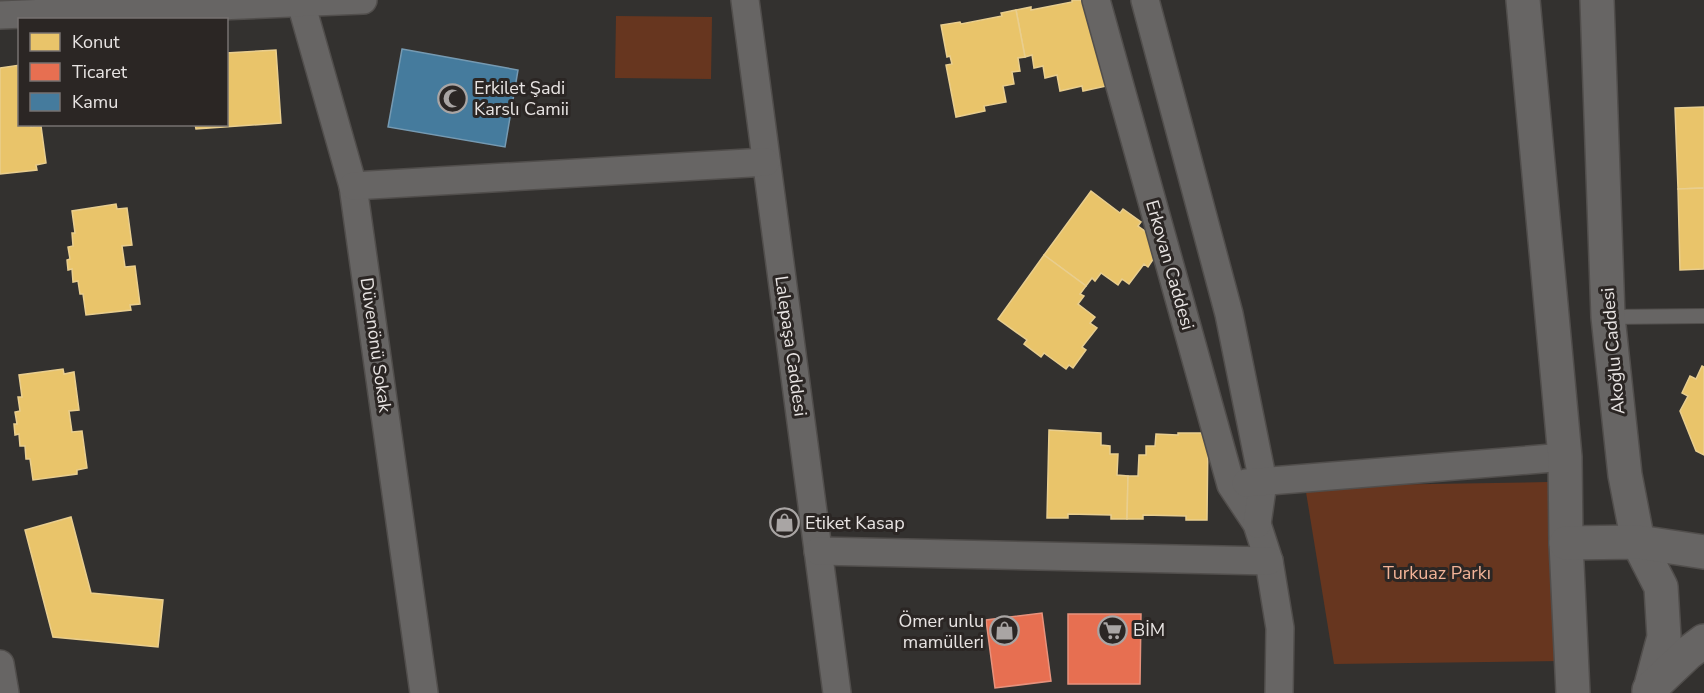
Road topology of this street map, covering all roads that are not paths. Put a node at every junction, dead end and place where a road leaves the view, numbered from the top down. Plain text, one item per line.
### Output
1 (363, 0) edge
2 (745, 0) edge
3 (1096, 0) edge
4 (1146, 0) edge
5 (1524, 0) edge
6 (1597, 0) edge
7 (301, 3) junction
8 (0, 15) edge
9 (766, 162) junction
10 (353, 186) junction
11 (1704, 316) edge
12 (1608, 317) junction
13 (1565, 457) junction
14 (1263, 482) junction
15 (1231, 485) junction
16 (1257, 524) junction
17 (1638, 542) junction
18 (1566, 543) junction
19 (818, 551) junction
20 (1704, 552) edge
21 (1269, 561) junction
22 (1704, 641) edge
23 (0, 664) edge
24 (1648, 692) edge
25 (5, 693) edge
26 (424, 693) edge
27 (837, 693) edge
28 (1279, 693) edge
29 (1574, 693) edge

1 - 7 street
2 - 9 street, Lalepaşa Caddesi
3 - 15 street, Erkovan Caddesi
4 - 14 street, Erkovan Caddesi
5 - 13 street
6 - 12 street, Akoğlu Caddesi
7 - 8 street
7 - 10 street, Düvenönü Sokak
9 - 10 street
9 - 19 street, Lalepaşa Caddesi
10 - 26 street, Düvenönü Sokak
11 - 12 lane
12 - 17 street, Akoğlu Caddesi
13 - 14 street
13 - 18 street
14 - 15 street
14 - 16 street, Erkovan Caddesi
15 - 16 street, Erkovan Caddesi
16 - 21 street, Erkovan Caddesi
17 - 18 street
17 - 20 street
17 - 24 street, Akoğlu Caddesi
18 - 29 street
19 - 21 street
19 - 27 street, Lalepaşa Caddesi
21 - 28 street, Erkovan Caddesi
22 - 24 street
23 - 25 street

